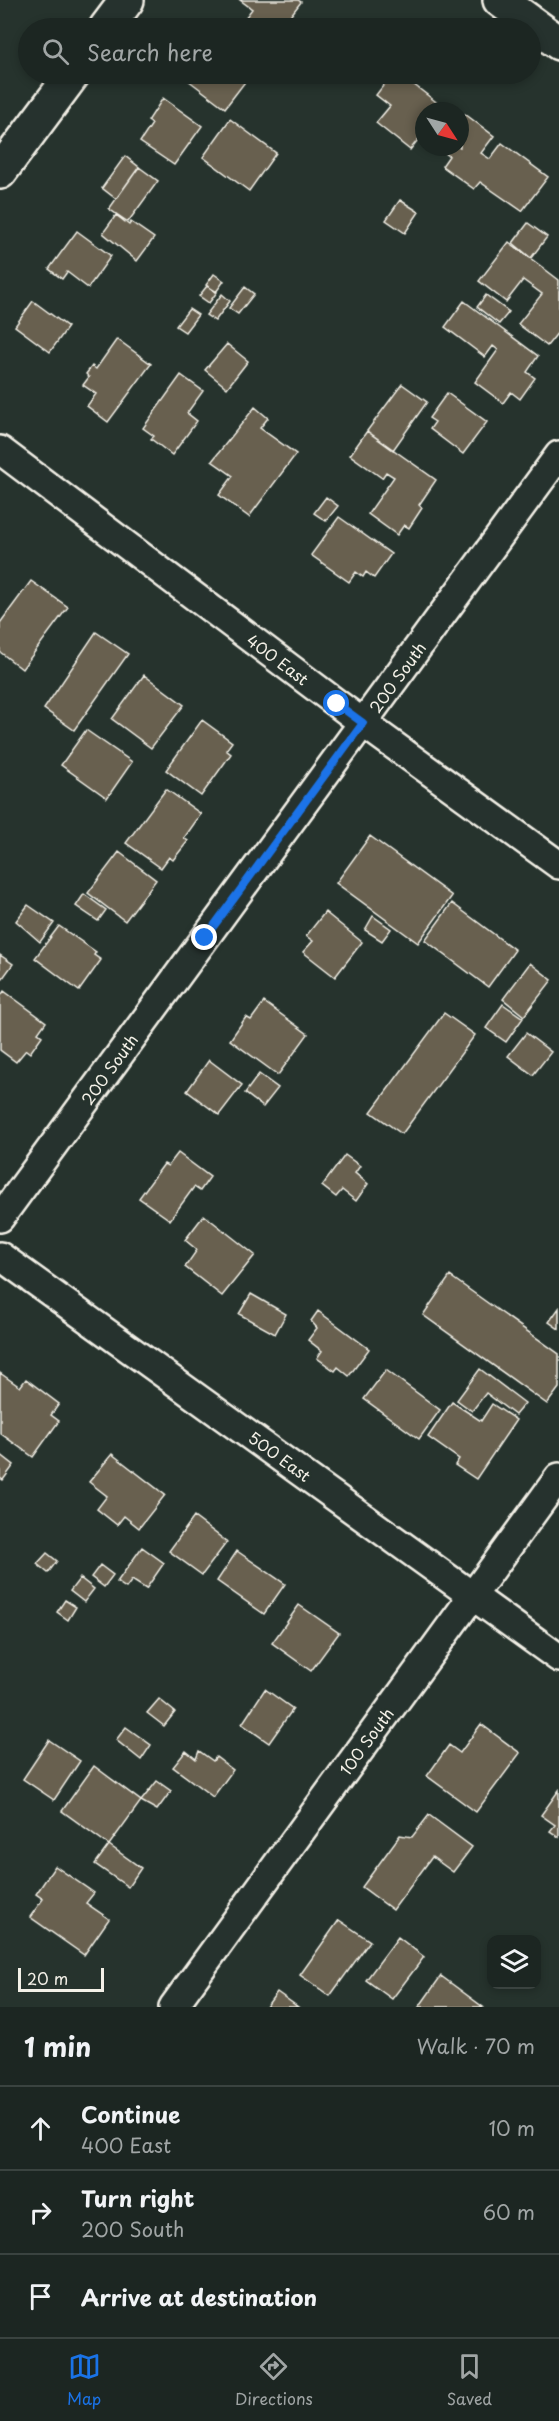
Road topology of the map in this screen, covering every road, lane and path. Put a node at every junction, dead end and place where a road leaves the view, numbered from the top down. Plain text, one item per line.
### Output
1 (127, 0) edge
2 (500, 0) edge
3 (114, 18) edge
4 (525, 18) edge
5 (541, 30) edge
6 (559, 43) edge
7 (66, 84) edge
8 (0, 172) edge
9 (0, 450) edge
10 (559, 455) edge
11 (363, 723) junction
12 (559, 865) edge
13 (0, 1218) edge
14 (0, 1256) edge
15 (559, 1477) edge
16 (472, 1594) junction
17 (559, 1658) edge
18 (173, 2007) edge

1 - 3 main road
2 - 4 main road
5 - 6 main road
7 - 8 main road
9 - 11 street, 400 East
10 - 11 street, 200 South
11 - 12 street, 400 East
11 - 13 street, 200 South
14 - 16 street, 500 East
15 - 16 street, 100 South
16 - 17 street, 500 East
16 - 18 street, 100 South

